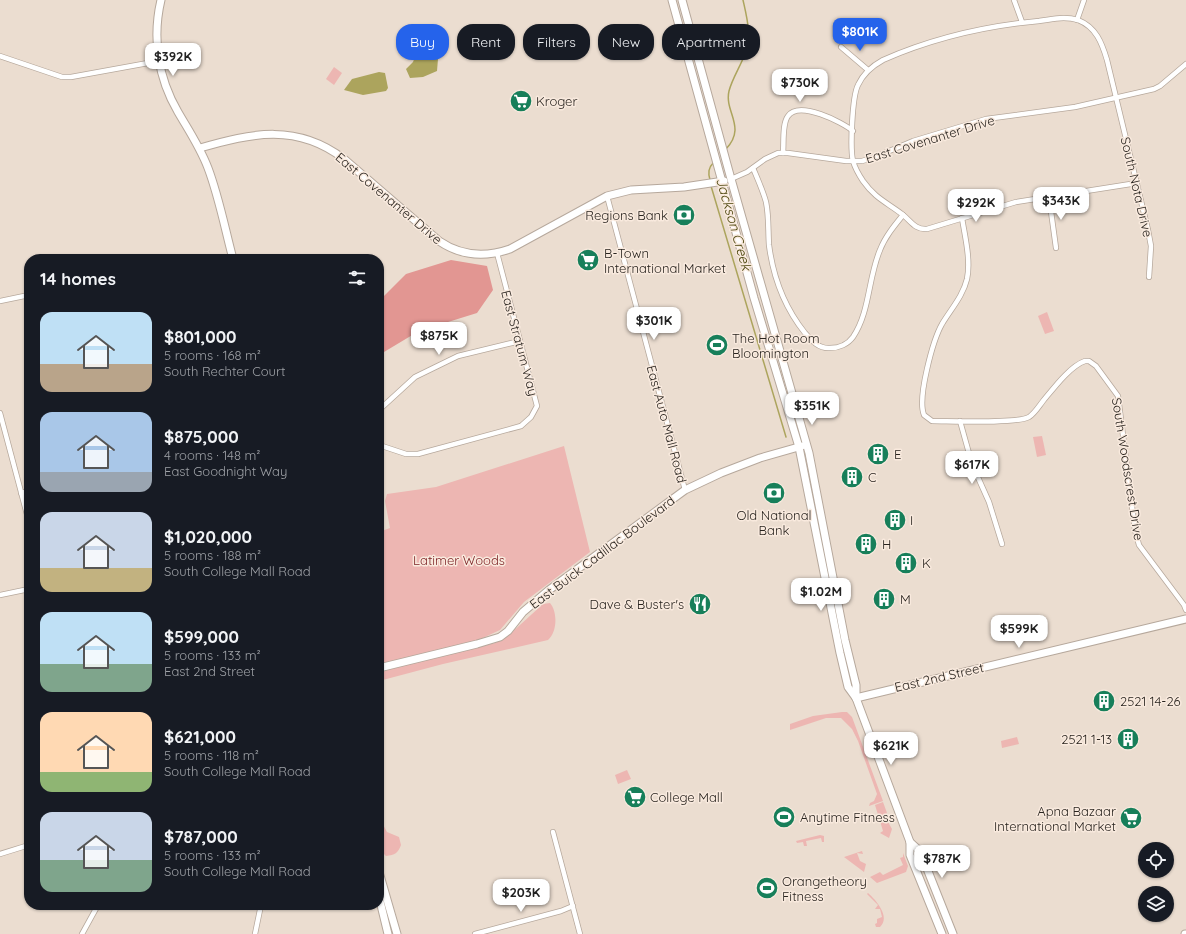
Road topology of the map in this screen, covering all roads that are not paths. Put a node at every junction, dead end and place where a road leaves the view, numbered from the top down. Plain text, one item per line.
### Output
1 (162, 0) edge
2 (672, 0) edge
3 (682, 0) edge
4 (1014, 0) edge
5 (1084, 0) edge
6 (1077, 20) junction
7 (688, 21) junction
8 (1022, 22) junction
9 (677, 24) joint
10 (841, 47) dead end
11 (0, 56) edge
12 (687, 60) edge
13 (159, 62) junction
14 (1186, 64) edge
15 (868, 70) junction
16 (1116, 98) junction
17 (853, 131) junction
18 (200, 148) junction
19 (783, 153) junction
20 (853, 161) junction
21 (753, 168) junction
22 (730, 179) junction
23 (718, 182) junction
24 (1137, 183) junction
25 (607, 196) junction
26 (1049, 197) junction
27 (903, 215) junction
28 (962, 218) junction
29 (1056, 248) dead end
30 (232, 254) edge
31 (497, 254) junction
32 (1149, 277) dead end
33 (764, 295) junction
34 (24, 296) edge
35 (754, 298) junction
36 (0, 301) edge
37 (520, 341) junction
38 (384, 405) edge
39 (0, 413) edge
40 (960, 422) junction
41 (807, 445) junction
42 (384, 447) edge
43 (799, 447) junction
44 (684, 490) junction
45 (24, 492) edge
46 (21, 493) junction
47 (24, 504) edge
48 (1002, 544) dead end
49 (24, 590) edge
50 (0, 595) edge
51 (1186, 610) edge
52 (1186, 619) edge
53 (834, 628) junction
54 (843, 629) junction
55 (848, 651) junction
56 (840, 653) junction
57 (843, 666) junction
58 (384, 667) edge
59 (852, 667) junction
60 (856, 698) junction
61 (553, 832) dead end
62 (910, 842) junction
63 (24, 847) edge
64 (0, 854) edge
65 (384, 889) edge
66 (573, 906) junction
67 (95, 910) edge
68 (260, 910) edge
69 (382, 910) edge
70 (82, 934) edge
71 (255, 934) edge
72 (388, 934) edge
73 (397, 934) edge
74 (475, 934) edge
75 (580, 934) edge
76 (942, 934) edge
77 (953, 934) edge

1 - 13 main road
2 - 9 main road
3 - 7 main road
4 - 8 street
5 - 6 street
6 - 8 street
6 - 16 street, South Nota Drive
7 - 9 main road
7 - 22 main road
8 - 15 street
10 - 15 street
11 - 13 street
12 - 23 main road
13 - 18 main road
14 - 16 street, East Covenanter Drive
15 - 17 street
16 - 20 street, East Covenanter Drive
16 - 24 street, South Nota Drive
17 - 19 street
17 - 20 street
18 - 30 main road
18 - 31 main road, East Covenanter Drive
19 - 20 street, East Covenanter Drive
19 - 21 street, East Covenanter Drive
20 - 27 street
21 - 22 street, East Covenanter Drive
21 - 27 street
22 - 23 main road, East Covenanter Drive
22 - 33 main road
23 - 25 main road, East Covenanter Drive
23 - 35 main road
24 - 26 street
24 - 32 street, South Nota Drive
25 - 31 main road, East Covenanter Drive
25 - 44 street, East Auto Mall Road
26 - 28 street
26 - 29 street
27 - 28 street
28 - 40 street, South Woodscrest Drive
31 - 37 street, East Stratum Way
33 - 35 main road
33 - 41 main road
34 - 36 street
35 - 43 main road
37 - 38 street
37 - 42 street, East Stratum Way
39 - 46 street
40 - 48 street
40 - 51 street, South Woodscrest Drive
41 - 43 main road, East Buick Cadillac Boulevard
41 - 54 main road
43 - 44 main road, East Buick Cadillac Boulevard
43 - 53 main road
44 - 58 main road, East Buick Cadillac Boulevard
45 - 46 street
46 - 47 street
49 - 50 street
52 - 60 main road, East 2nd Street
53 - 54 main road
53 - 56 main road
54 - 55 main road
55 - 56 main road
55 - 59 main road
56 - 57 main road
57 - 59 main road
57 - 60 main road
59 - 60 main road
60 - 62 main road
61 - 66 street
62 - 76 main road
62 - 77 main road
63 - 64 street
65 - 73 main road
66 - 74 street
66 - 75 street
67 - 70 street
68 - 71 street
69 - 72 main road

